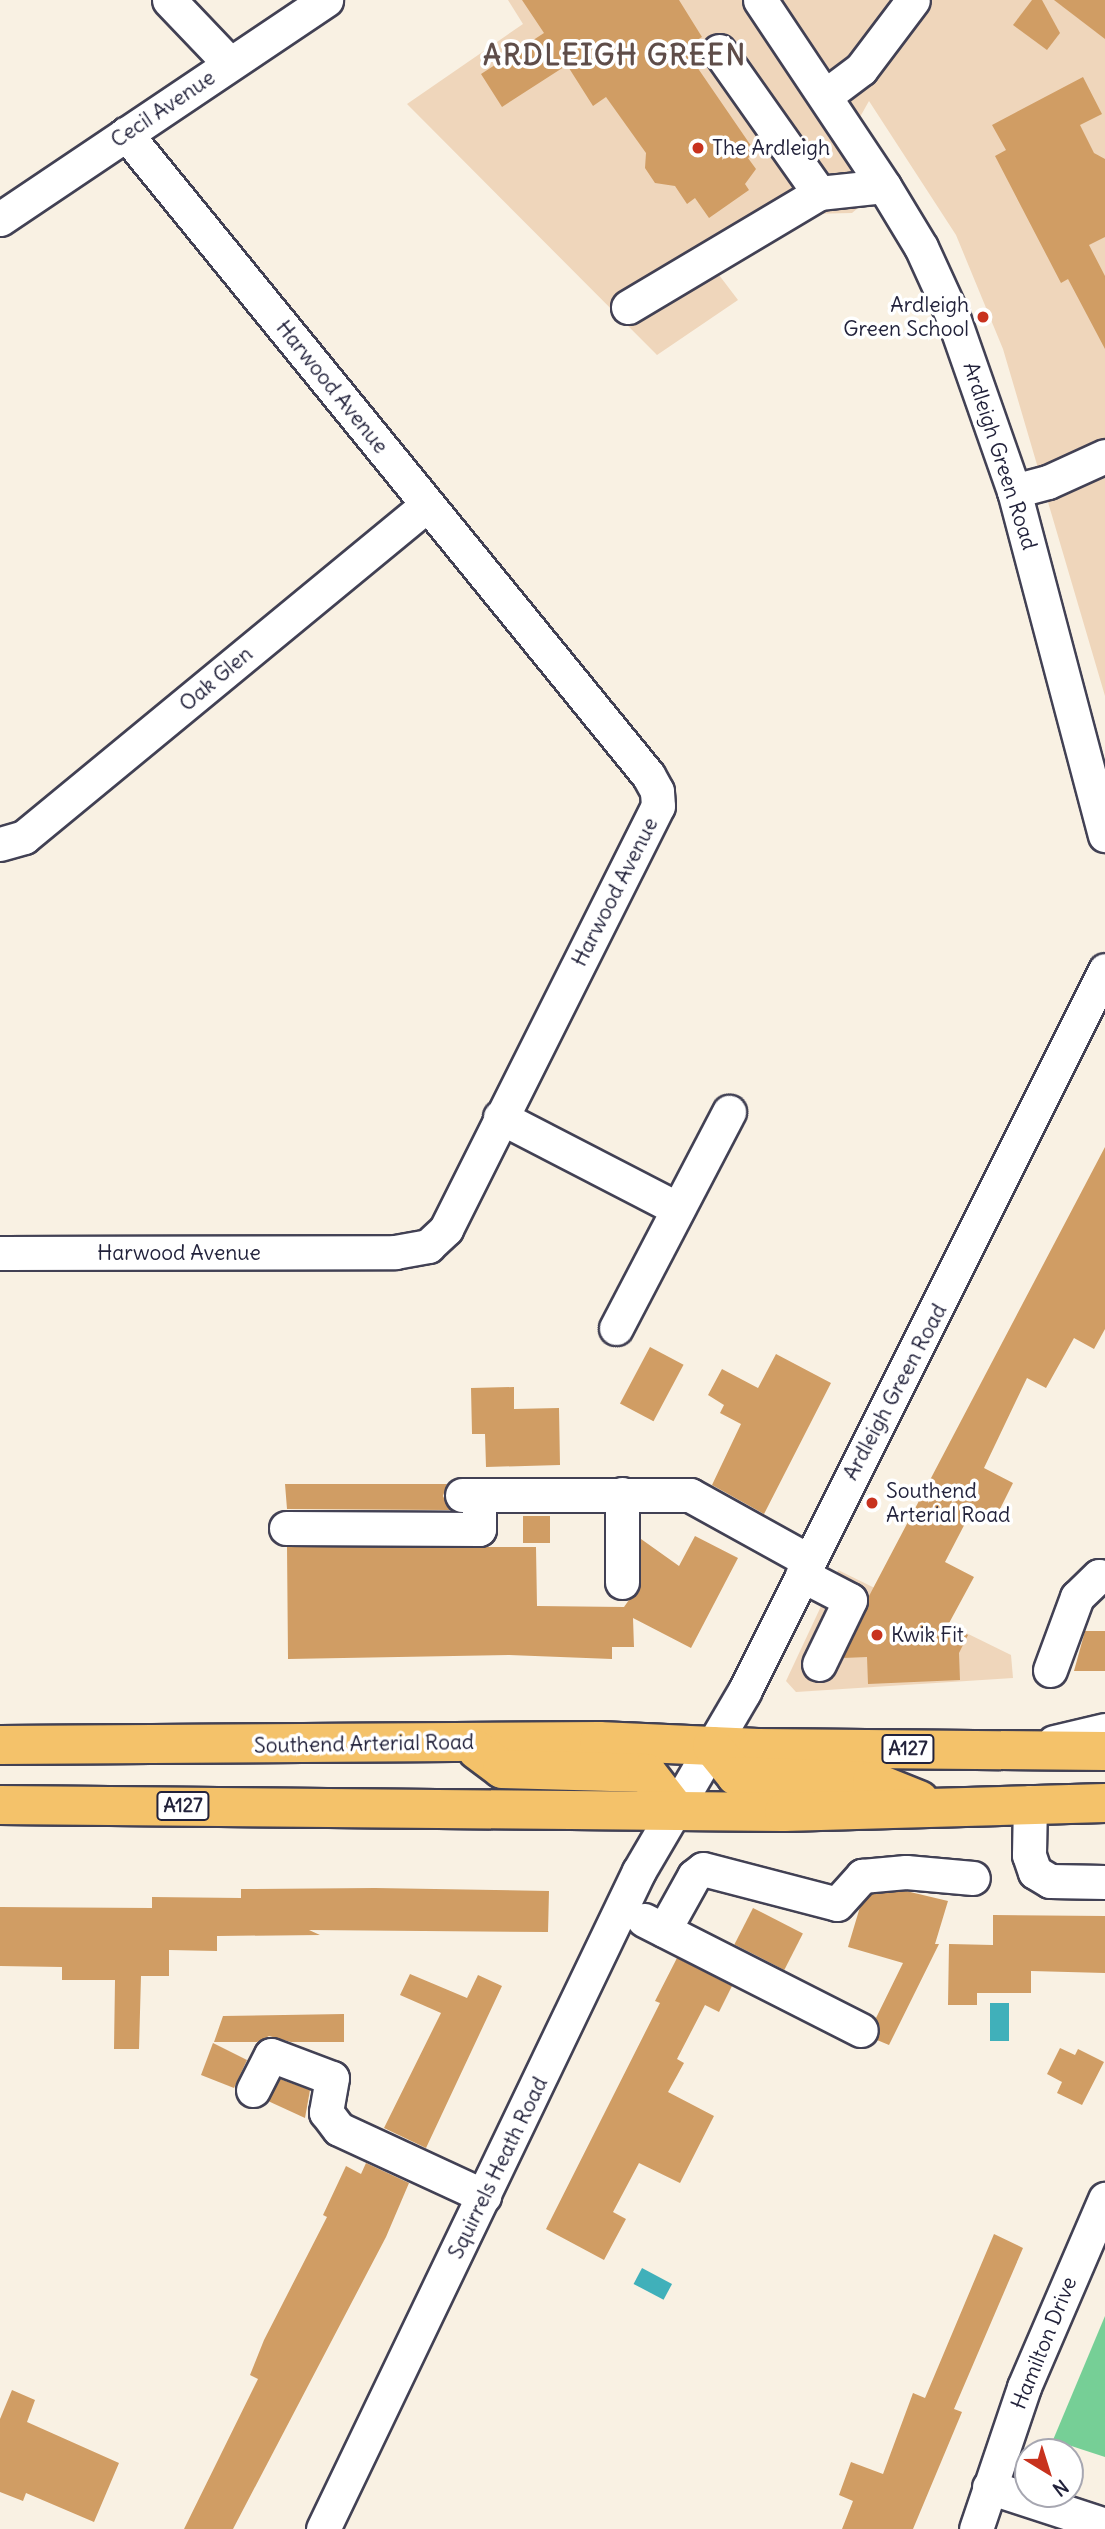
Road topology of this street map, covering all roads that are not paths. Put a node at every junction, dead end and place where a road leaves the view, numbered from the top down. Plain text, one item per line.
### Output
1 (169, 0) edge
2 (326, 0) edge
3 (760, 0) edge
4 (913, 0) edge
5 (719, 51) dead end
6 (230, 64) junction
7 (825, 96) junction
8 (126, 134) junction
9 (884, 186) junction
10 (819, 193) junction
11 (0, 219) edge
12 (628, 307) dead end
13 (1105, 456) edge
14 (1014, 491) junction
15 (427, 505) junction
16 (1105, 835) edge
17 (0, 844) edge
18 (1105, 970) edge
19 (729, 1112) dead end
20 (500, 1117) junction
21 (678, 1209) junction
22 (0, 1253) edge
23 (616, 1328) dead end
24 (622, 1494) junction
25 (286, 1528) dead end
26 (805, 1568) junction
27 (1105, 1577) edge
28 (622, 1582) dead end
29 (819, 1664) dead end
30 (1050, 1671) dead end
31 (1105, 1730) edge
32 (466, 1743) junction
33 (0, 1745) edge
34 (712, 1746) junction
35 (1018, 1750) junction
36 (1105, 1751) edge
37 (1030, 1802) junction
38 (1105, 1803) edge
39 (0, 1805) edge
40 (932, 1806) junction
41 (675, 1809) junction
42 (972, 1878) dead end
43 (1105, 1882) edge
44 (623, 1910) junction
45 (664, 1930) junction
46 (861, 2030) dead end
47 (253, 2090) dead end
48 (484, 2196) junction
49 (1105, 2199) edge
50 (1098, 2232) edge
51 (989, 2487) junction
52 (1105, 2525) edge
53 (323, 2529) edge
54 (975, 2529) edge

1 - 6 street
2 - 6 street, Cecil Avenue
3 - 7 street, Ardleigh Green Road
4 - 7 street
5 - 10 street
6 - 8 street, Cecil Avenue
7 - 9 street, Ardleigh Green Road
8 - 11 street, Cecil Avenue
8 - 15 street, Harwood Avenue
9 - 10 street
9 - 14 street, Ardleigh Green Road
10 - 12 street
13 - 14 street
14 - 16 street, Ardleigh Green Road
15 - 17 street, Oak Glen
15 - 20 street, Harwood Avenue
18 - 26 street, Ardleigh Green Road
19 - 21 street
20 - 21 street
20 - 22 street, Harwood Avenue
21 - 23 street
24 - 25 street
24 - 26 street
24 - 28 street
26 - 29 street
26 - 34 street, Ardleigh Green Road
27 - 30 street
31 - 35 street
32 - 33 highway, Southend Arterial Road / A127
32 - 34 highway, Southend Arterial Road / A127
32 - 41 highway
34 - 35 highway, Southend Arterial Road / A127
34 - 40 highway, A127
34 - 41 street, Ardleigh Green Road
35 - 36 highway, Southend Arterial Road / A127
37 - 38 highway, A127
37 - 40 highway, A127
37 - 43 street
39 - 41 highway, A127
40 - 41 highway, A127
41 - 44 street, Squirrels Heath Road
42 - 45 street
44 - 45 street
44 - 48 street, Squirrels Heath Road
45 - 46 street
47 - 48 street
48 - 53 street, Squirrels Heath Road
49 - 50 street, Hamilton Drive
50 - 51 street, Hamilton Drive
51 - 52 street
51 - 54 street, Hamilton Drive

